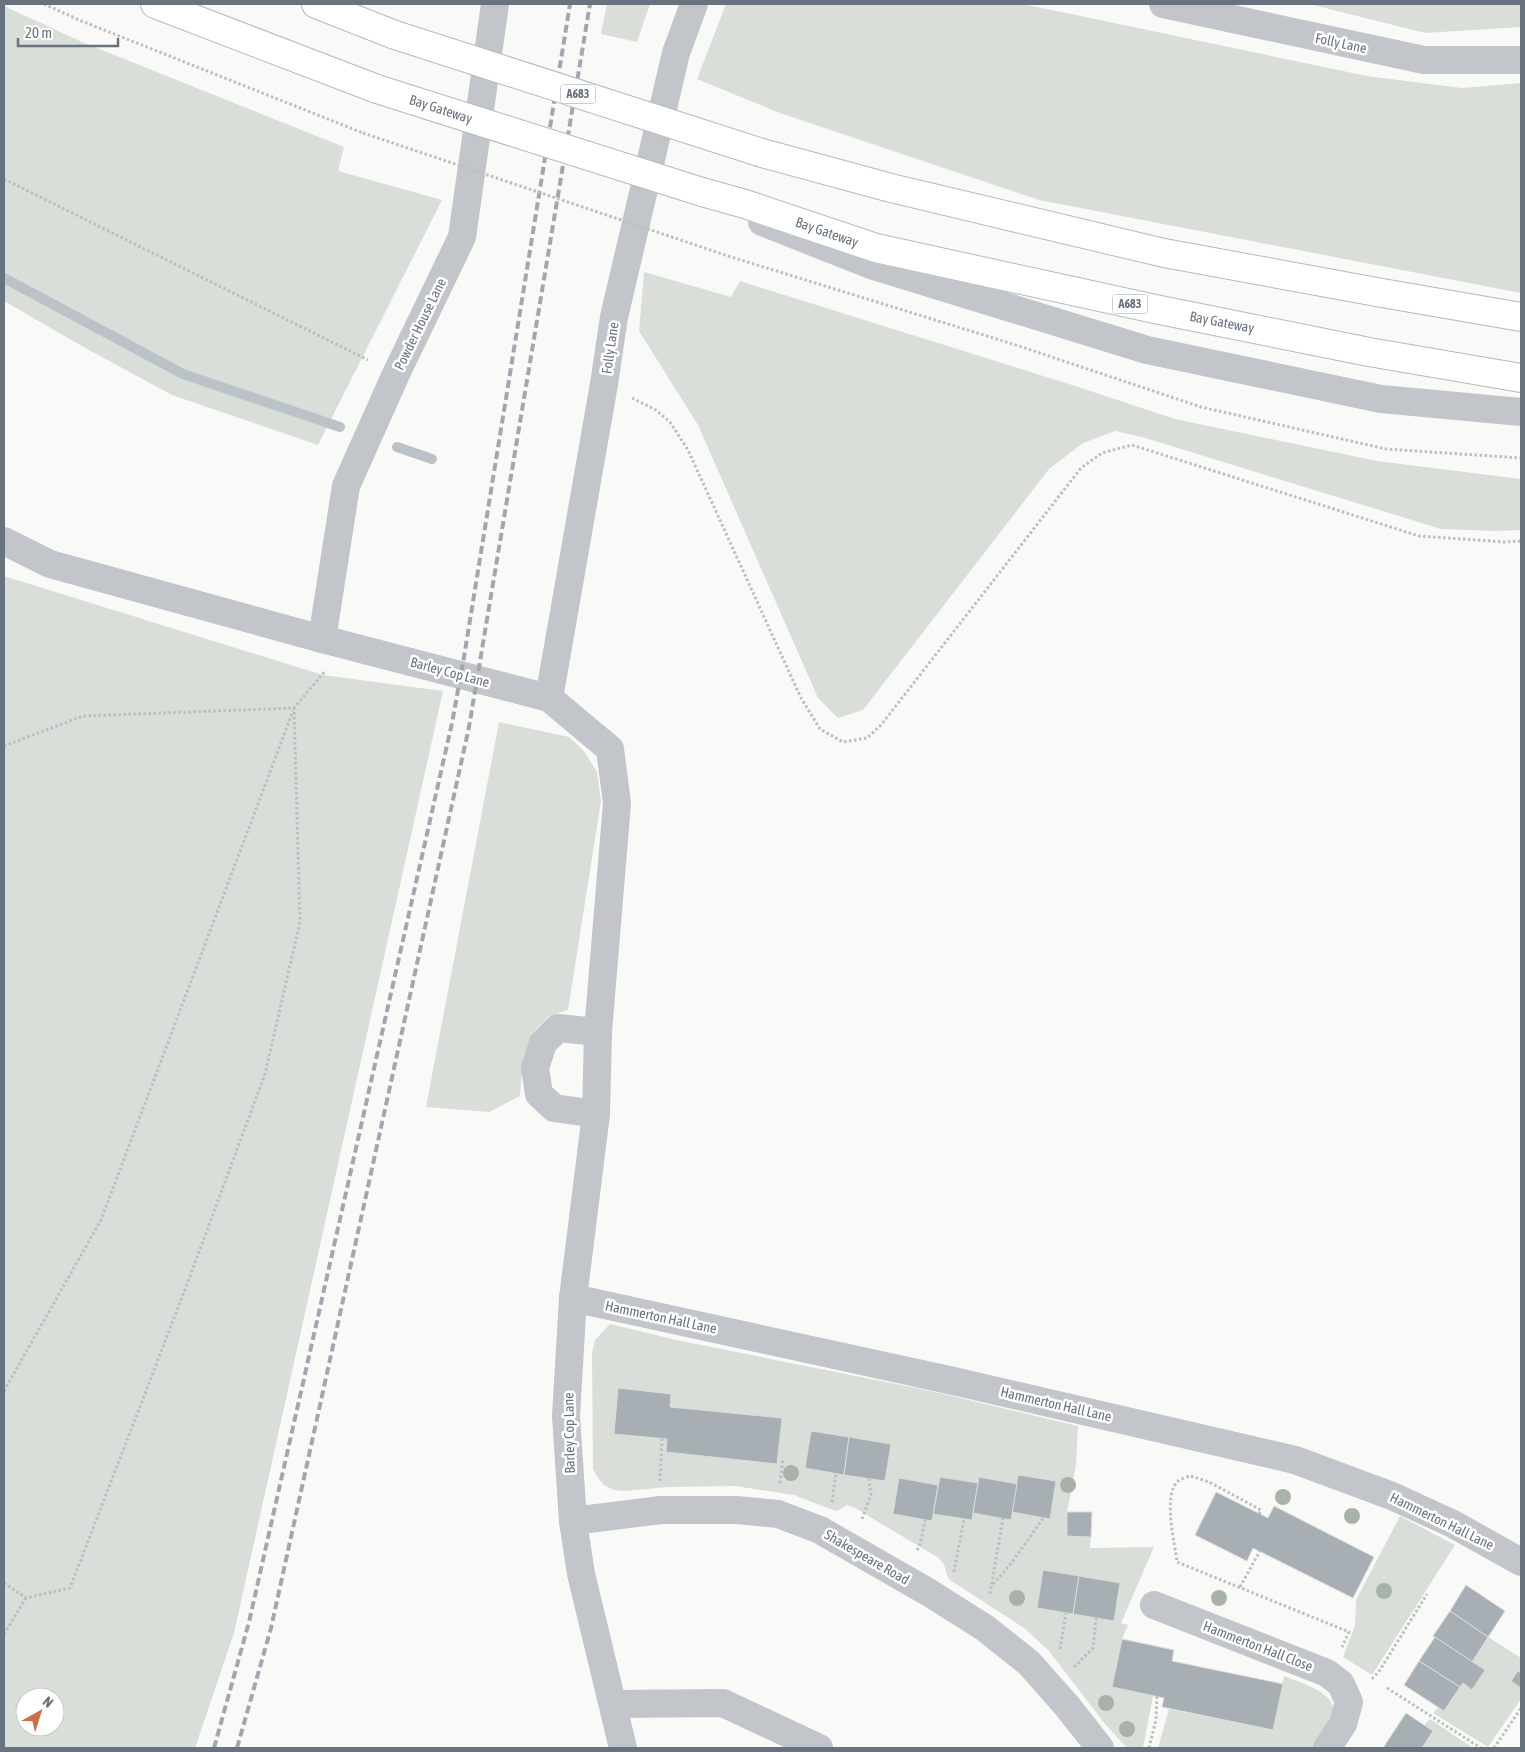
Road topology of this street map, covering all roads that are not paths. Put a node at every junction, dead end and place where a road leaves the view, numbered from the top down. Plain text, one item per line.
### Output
1 (156, 4) edge
2 (316, 4) edge
3 (495, 4) edge
4 (694, 4) edge
5 (1163, 4) edge
6 (1521, 60) edge
7 (743, 209) junction
8 (1521, 317) edge
9 (1521, 378) edge
10 (1521, 412) edge
11 (4, 541) edge
12 (331, 641) junction
13 (549, 698) junction
14 (598, 1032) junction
15 (596, 1114) junction
16 (573, 1298) junction
17 (573, 1521) junction
18 (1521, 1562) edge
19 (1154, 1605) dead end
20 (614, 1704) junction
21 (623, 1748) edge
22 (819, 1748) edge
23 (1100, 1748) edge
24 (1327, 1748) edge

1 - 7 highway, Bay Gateway / A683, bridge
2 - 8 highway, A683, bridge
3 - 12 street, Powder House Lane
4 - 13 street, Folly Lane
5 - 6 street, Folly Lane
7 - 9 highway, Bay Gateway / A683
7 - 10 street
11 - 12 street, Barley Cop Lane
12 - 13 street, Barley Cop Lane
13 - 14 street, Barley Cop Lane
14 - 15 street, Barley Cop Lane
14 - 15 street
15 - 16 street, Barley Cop Lane
16 - 17 street, Barley Cop Lane
16 - 18 street, Hammerton Hall Lane
17 - 20 street, Barley Cop Lane
17 - 23 street, Shakespeare Road
19 - 24 street, Hammerton Hall Close
20 - 21 street, Barley Cop Lane
20 - 22 street

